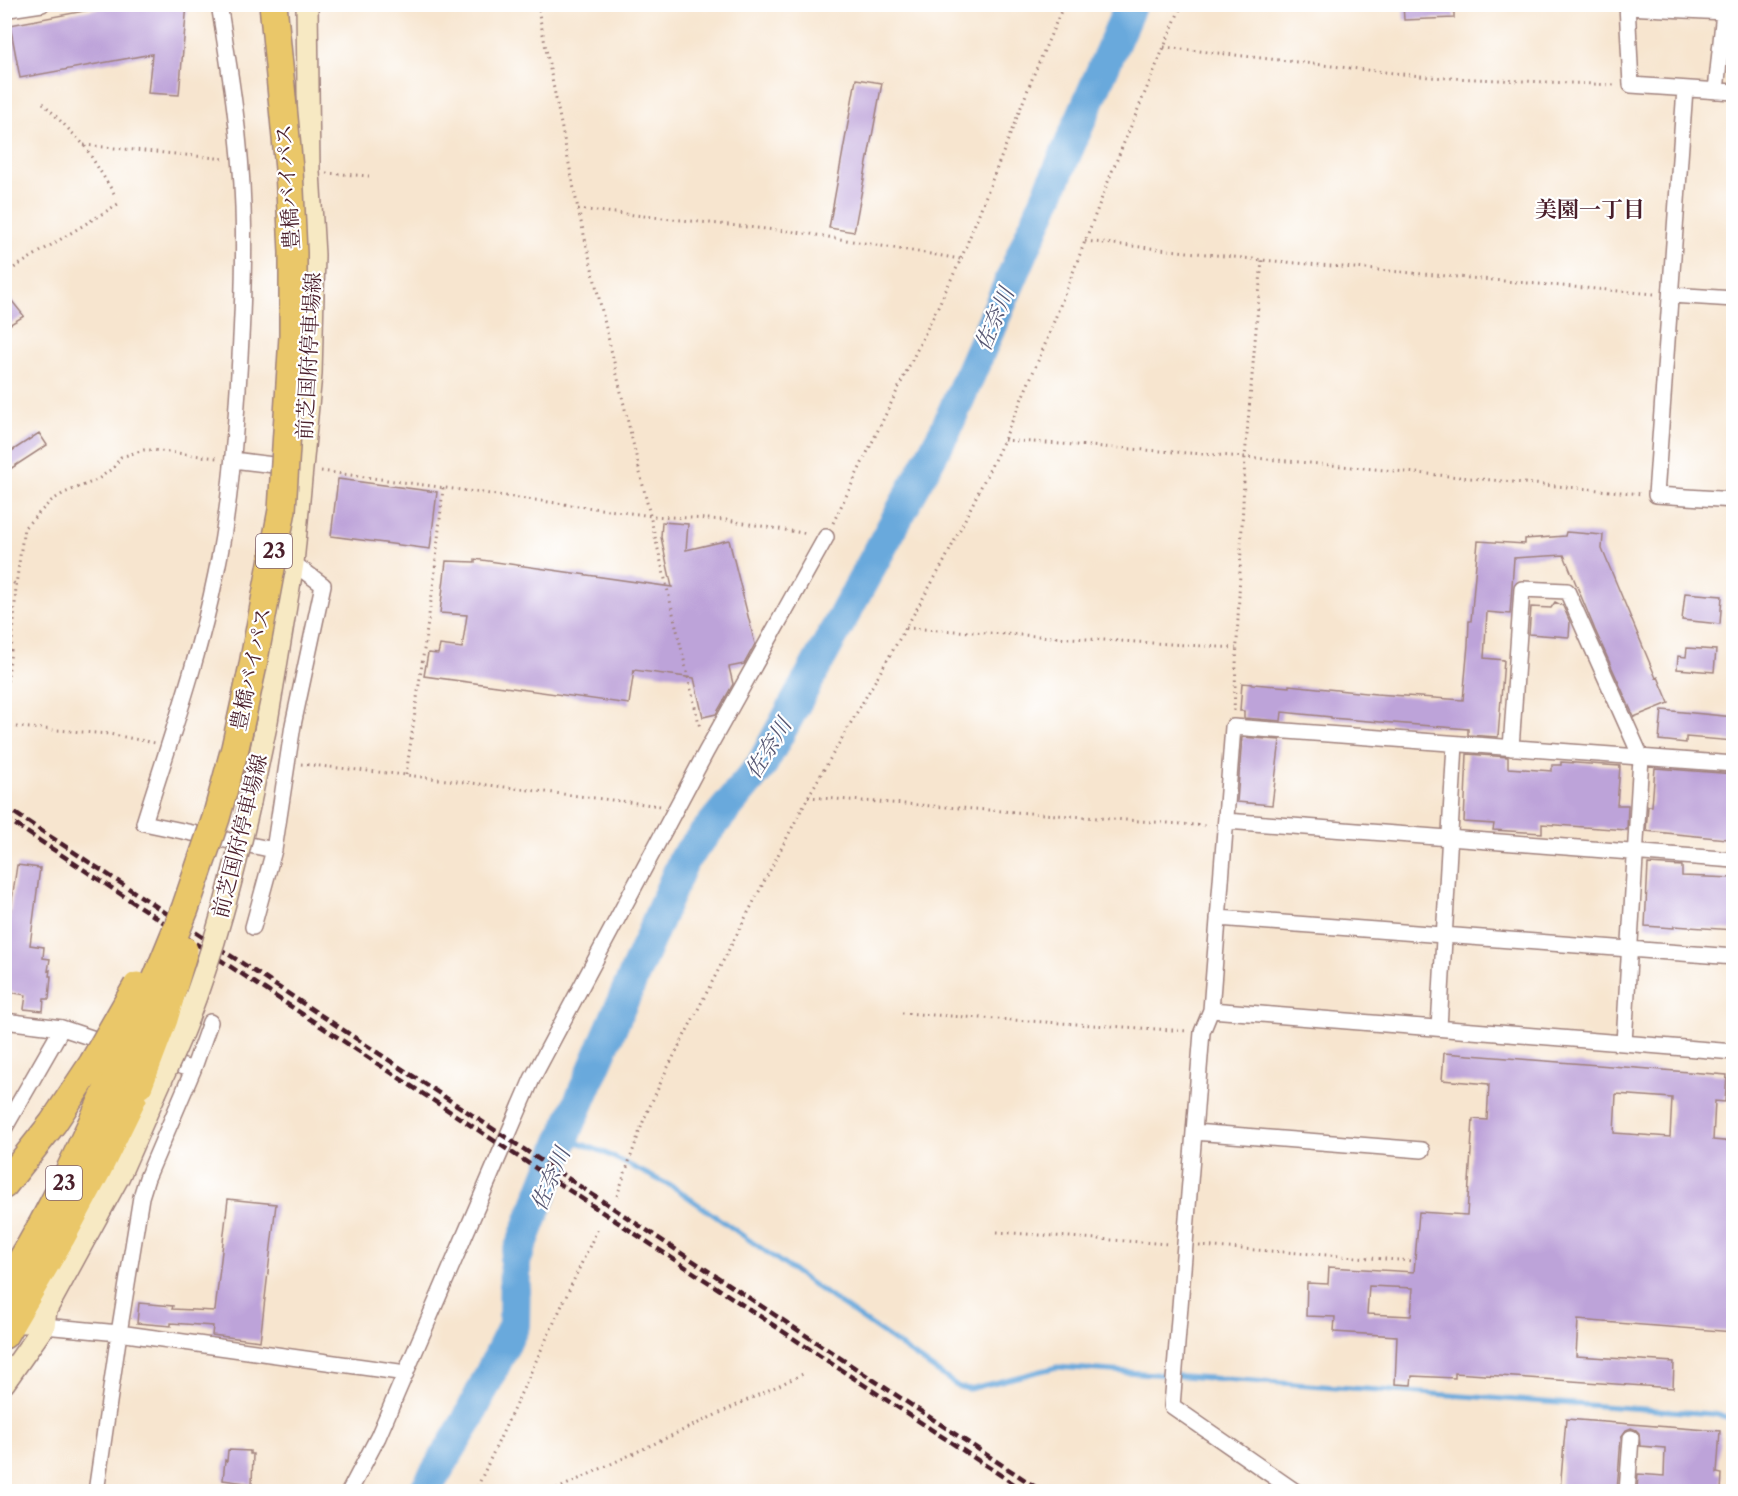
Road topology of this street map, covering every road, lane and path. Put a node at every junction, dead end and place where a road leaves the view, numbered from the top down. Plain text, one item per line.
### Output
1 (42, 4) edge
2 (219, 4) edge
3 (260, 4) edge
4 (273, 4) edge
5 (307, 4) edge
6 (537, 4) edge
7 (1064, 4) edge
8 (1182, 4) edge
9 (1627, 6) edge
10 (9, 8) edge
11 (1164, 46) junction
12 (1631, 85) junction
13 (1685, 89) junction
14 (1716, 91) junction
15 (1734, 92) edge
16 (43, 103) dead end
17 (84, 145) junction
18 (240, 160) junction
19 (309, 172) junction
20 (369, 176) dead end
21 (115, 195) dead end
22 (118, 204) dead end
23 (578, 209) junction
24 (1085, 241) junction
25 (961, 259) junction
26 (1262, 260) junction
27 (4, 274) edge
28 (1671, 296) junction
29 (1734, 299) edge
30 (1004, 440) junction
31 (1245, 457) junction
32 (233, 460) junction
33 (302, 468) junction
34 (443, 488) junction
35 (1656, 495) junction
36 (1734, 500) edge
37 (651, 516) junction
38 (826, 537) junction
39 (293, 563) junction
40 (4, 574) edge
41 (16, 585) junction
42 (906, 628) junction
43 (1236, 648) junction
44 (4, 711) edge
45 (4, 726) edge
46 (1233, 727) junction
47 (1455, 744) junction
48 (168, 746) junction
49 (1511, 748) junction
50 (706, 752) junction
51 (1641, 757) junction
52 (288, 763) junction
53 (1734, 764) edge
54 (406, 775) junction
55 (808, 797) junction
56 (676, 808) junction
57 (216, 818) junction
58 (1225, 824) junction
59 (1450, 838) junction
60 (274, 850) junction
61 (1635, 853) junction
62 (1734, 860) edge
63 (1218, 918) junction
64 (253, 927) dead end
65 (1444, 935) junction
66 (1629, 949) junction
67 (1734, 957) edge
68 (1211, 1010) junction
69 (902, 1013) dead end
70 (4, 1021) edge
71 (210, 1022) dead end
72 (62, 1028) junction
73 (1439, 1028) junction
74 (1202, 1032) junction
75 (1624, 1043) junction
76 (1734, 1052) edge
77 (105, 1069) junction
78 (193, 1070) junction
79 (147, 1090) junction
80 (4, 1129) edge
81 (1194, 1132) junction
82 (1422, 1150) dead end
83 (4, 1185) edge
84 (617, 1196) dead end
85 (598, 1228) dead end
86 (997, 1232) dead end
87 (1185, 1245) junction
88 (4, 1258) edge
89 (1413, 1261) dead end
90 (4, 1288) edge
91 (45, 1318) junction
92 (13, 1328) edge
93 (118, 1333) junction
94 (406, 1373) junction
95 (803, 1374) dead end
96 (4, 1383) edge
97 (1631, 1438) dead end
98 (96, 1491) edge
99 (349, 1491) edge
100 (475, 1491) edge
101 (551, 1491) edge
102 (1296, 1491) edge
103 (1627, 1491) edge

1 - 10 street
2 - 18 street
3 - 77 highway, 豊橋バイパス / 23
4 - 57 highway, 豊橋バイパス / 23, bridge
5 - 19 main road, 前芝国府停車場線
6 - 23 path
7 - 25 path
8 - 11 path
9 - 12 street
9 - 14 street
11 - 12 path
11 - 24 path
12 - 13 street
13 - 14 street
13 - 28 street
14 - 15 street
16 - 17 path
17 - 18 path
17 - 21 path
18 - 32 street
19 - 20 path
19 - 33 main road, 前芝国府停車場線
22 - 27 path
23 - 25 path
23 - 37 path
24 - 26 path
24 - 30 path
25 - 38 path
26 - 28 path
26 - 31 path
28 - 29 street
28 - 35 street
30 - 31 path
30 - 42 path
31 - 35 path
31 - 43 path
32 - 33 street
32 - 41 path
32 - 48 street
33 - 34 path
33 - 39 main road, 前芝国府停車場線
34 - 37 path
34 - 54 path
35 - 36 street
37 - 38 path
37 - 50 path
38 - 50 street
39 - 52 street
39 - 79 main road, 前芝国府停車場線, bridge
40 - 41 path
41 - 44 path
42 - 43 path
42 - 55 path
43 - 46 path
45 - 48 path
46 - 47 street
46 - 58 street
47 - 49 street
47 - 59 street
48 - 60 street
49 - 51 street
49 - 51 street
50 - 56 street
51 - 53 street
51 - 61 street
52 - 54 path
52 - 60 street
54 - 56 path
55 - 58 path
55 - 84 path
56 - 94 street
57 - 77 highway, 豊橋バイパス / 23, bridge
57 - 79 highway, bridge
58 - 59 street
58 - 63 street
59 - 61 street
59 - 65 street
60 - 64 street
61 - 62 street
61 - 66 street
63 - 65 street
63 - 68 street
65 - 66 street
65 - 73 street
66 - 67 street
66 - 75 street
68 - 73 street
68 - 74 street
69 - 74 path
70 - 72 street
71 - 78 street
72 - 78 street
72 - 80 street
73 - 75 street
74 - 81 street
75 - 76 street
77 - 83 highway
77 - 88 highway, 豊橋バイパス / 23
77 - 90 highway, 豊橋バイパス / 23
78 - 93 street
79 - 91 main road, 前芝国府停車場線
79 - 92 highway
81 - 82 street
81 - 87 street
85 - 100 path
86 - 87 path
87 - 89 path
87 - 102 street
91 - 92 main road
91 - 93 street
91 - 96 main road, 前芝国府停車場線
93 - 94 street
93 - 98 street
94 - 99 street
95 - 101 path
97 - 103 street

